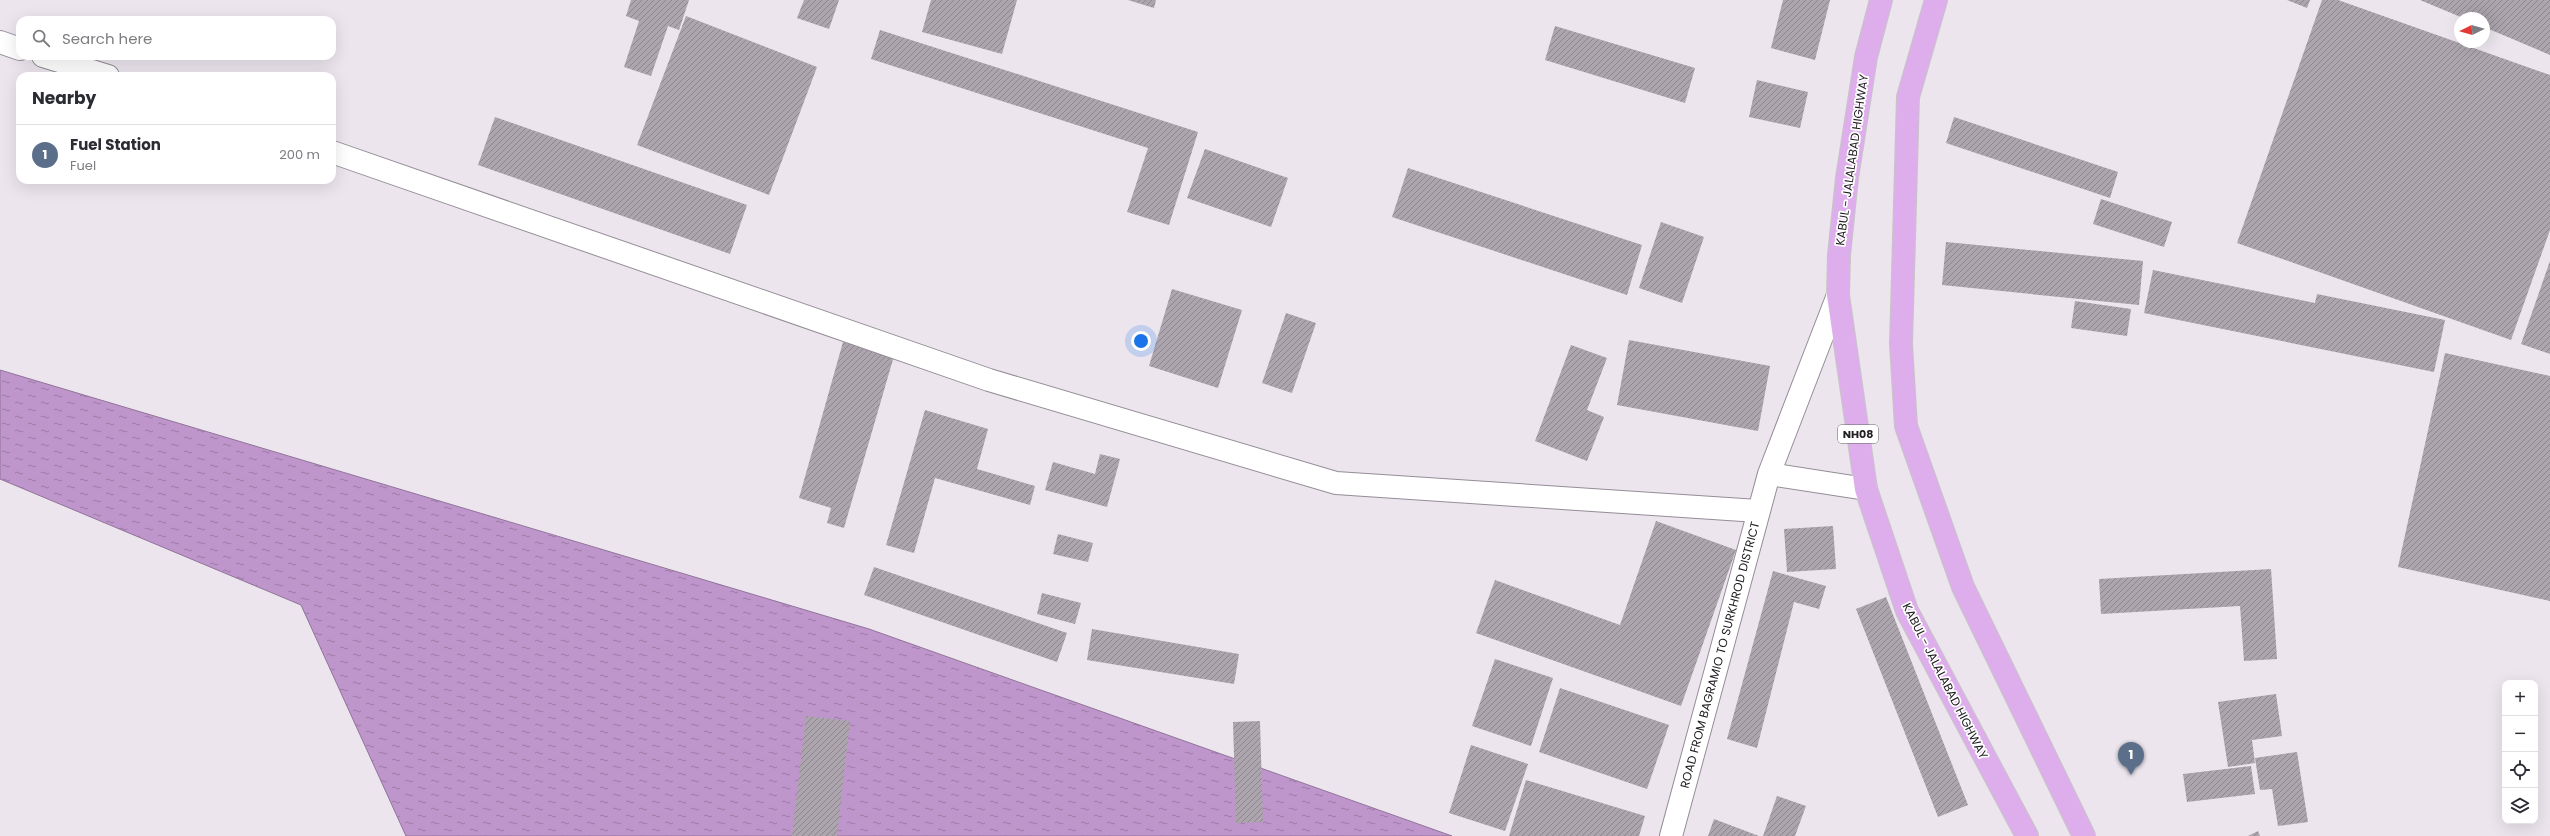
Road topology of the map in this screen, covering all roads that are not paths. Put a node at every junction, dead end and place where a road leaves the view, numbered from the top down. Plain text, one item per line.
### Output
1 (1882, 0) edge
2 (1936, 0) edge
3 (0, 42) edge
4 (16, 48) edge
5 (56, 60) edge
6 (95, 72) edge
7 (336, 153) edge
8 (1838, 294) junction
9 (1768, 474) junction
10 (1866, 489) junction
11 (1758, 511) junction
12 (1671, 836) edge
13 (2027, 836) edge
14 (2084, 836) edge

1 - 8 highway, KABUL - JALALABAD HIGHWAY / NH08
2 - 14 highway
3 - 4 street
5 - 6 street
7 - 11 street
8 - 9 street, ROAD FROM BAGRAMIO TO SURKHROD DISTRICT
8 - 10 highway, KABUL - JALALABAD HIGHWAY / NH08
9 - 10 street
9 - 11 street, ROAD FROM BAGRAMIO TO SURKHROD DISTRICT
10 - 13 highway, KABUL - JALALABAD HIGHWAY / NH08
11 - 12 street, ROAD FROM BAGRAMIO TO SURKHROD DISTRICT

